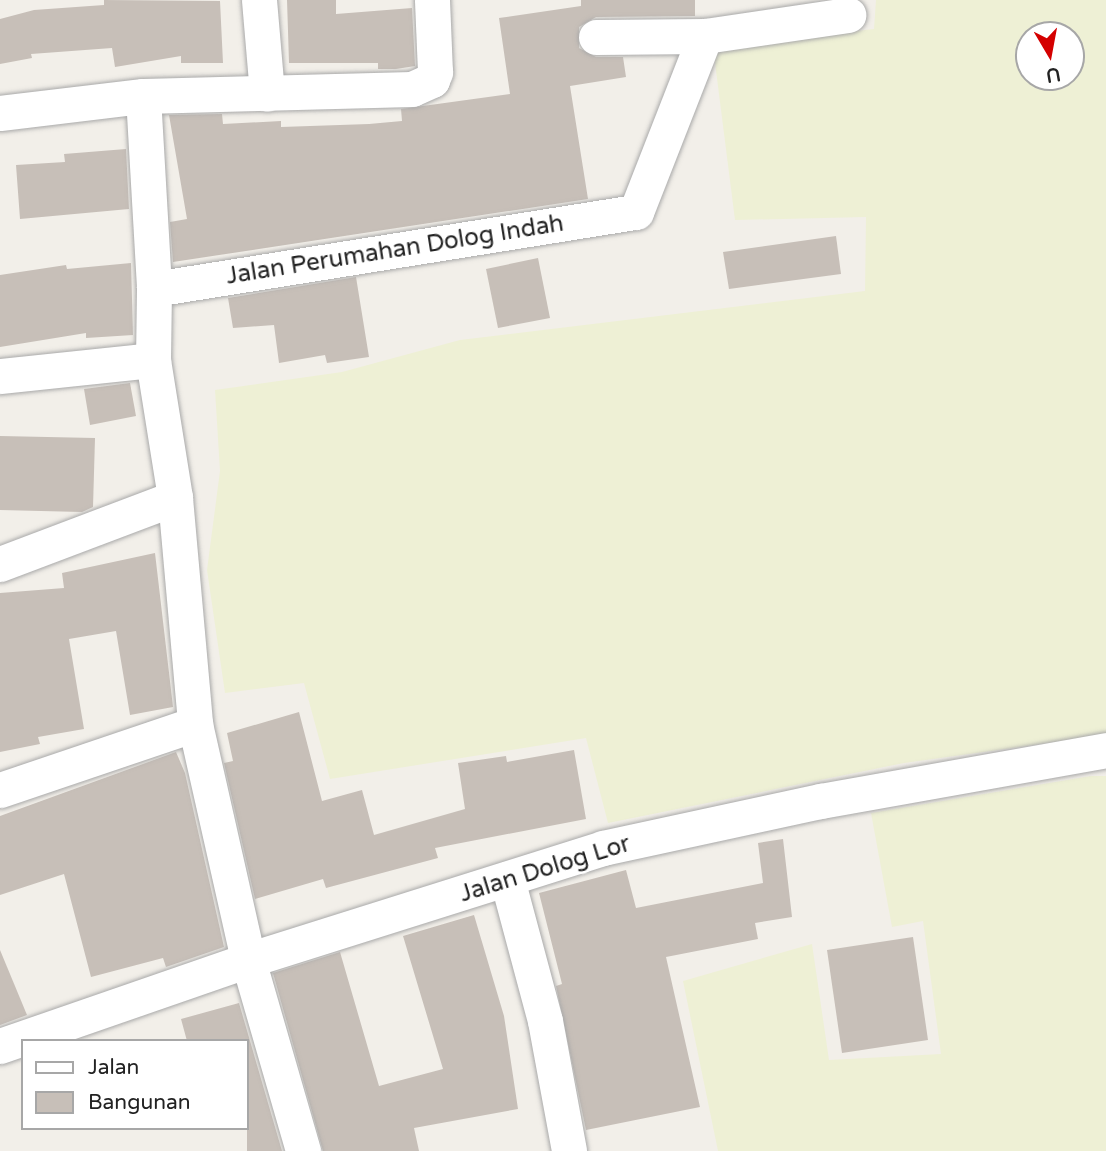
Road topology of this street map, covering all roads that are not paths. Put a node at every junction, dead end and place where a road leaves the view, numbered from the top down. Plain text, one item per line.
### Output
1 (259, 0) edge
2 (432, 0) edge
3 (768, 14) edge
4 (848, 15) dead end
5 (705, 36) junction
6 (596, 37) dead end
7 (267, 94) junction
8 (143, 96) junction
9 (0, 113) edge
10 (154, 289) junction
11 (153, 360) junction
12 (0, 376) edge
13 (175, 498) junction
14 (0, 564) edge
15 (195, 724) junction
16 (1106, 750) edge
17 (0, 790) edge
18 (507, 879) junction
19 (248, 960) junction
20 (0, 1046) edge
21 (303, 1151) edge
22 (569, 1151) edge

1 - 7 street
2 - 7 street
3 - 4 street
3 - 5 street
5 - 6 street
5 - 10 street, Jalan Perumahan Dolog Indah
7 - 8 street
8 - 9 street
8 - 10 street
10 - 11 street
11 - 12 street
11 - 13 street
13 - 14 street
13 - 15 street
15 - 17 street
15 - 19 street
16 - 18 street, Jalan Dolog Lor
18 - 19 street, Jalan Dolog Lor
18 - 22 street
19 - 20 street, Jalan Dolog Lor
19 - 21 street

